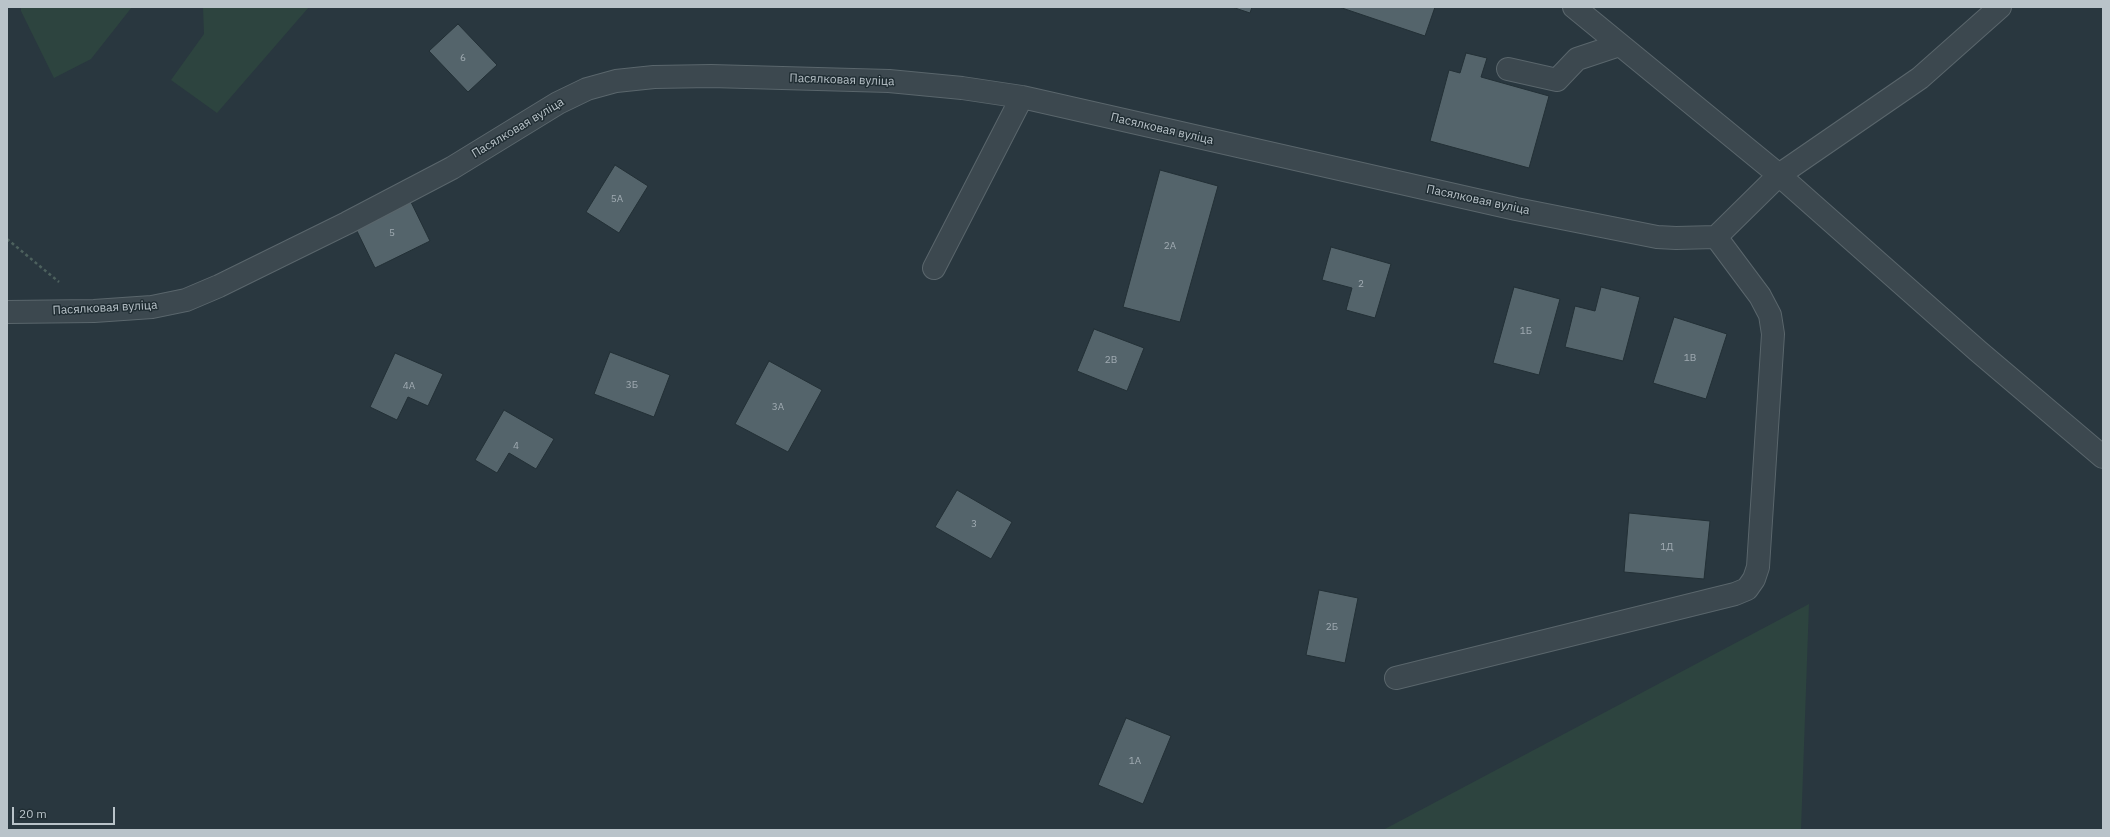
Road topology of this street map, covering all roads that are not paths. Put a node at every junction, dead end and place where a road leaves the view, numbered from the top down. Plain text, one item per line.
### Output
1 (1574, 7) edge
2 (2000, 7) edge
3 (1619, 44) junction
4 (1508, 69) dead end
5 (1022, 97) junction
6 (1779, 175) junction
7 (1716, 237) junction
8 (934, 268) dead end
9 (7, 312) edge
10 (2103, 456) edge
11 (1396, 678) dead end

1 - 3 street
2 - 6 street
3 - 4 street
3 - 6 street
5 - 7 street, Пасялковая вуліца
5 - 8 street
5 - 9 street, Пасялковая вуліца
6 - 7 street
6 - 10 street
7 - 11 street

